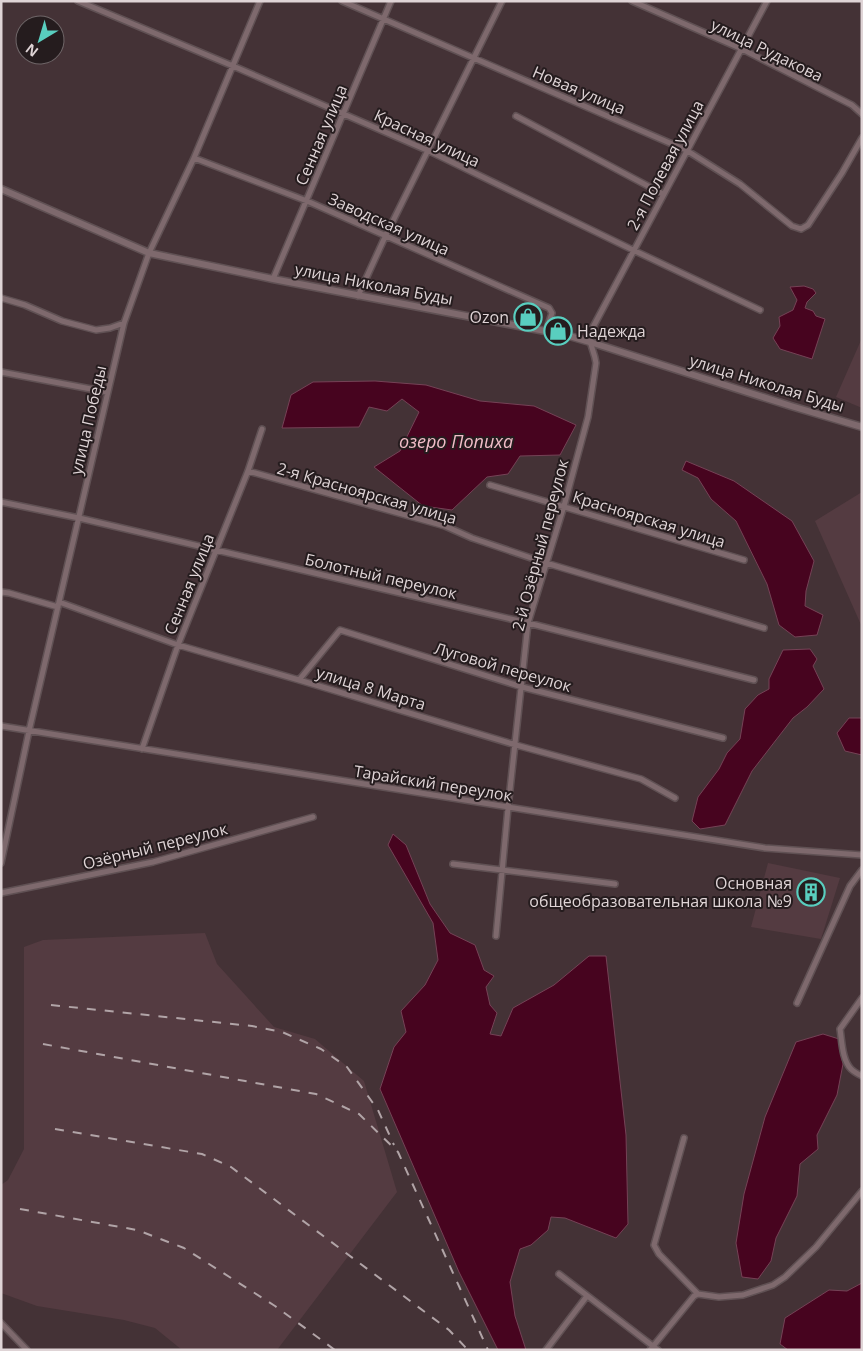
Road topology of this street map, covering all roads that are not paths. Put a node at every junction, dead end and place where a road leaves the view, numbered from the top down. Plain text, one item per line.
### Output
1 (78, 1) edge
2 (260, 1) edge
3 (342, 1) edge
4 (391, 1) edge
5 (502, 1) edge
6 (632, 1) edge
7 (767, 1) edge
8 (383, 19) junction
9 (742, 49) junction
10 (474, 58) junction
11 (233, 66) junction
12 (344, 114) junction
13 (862, 114) edge
14 (516, 116) dead end
15 (862, 138) edge
16 (686, 150) junction
17 (429, 151) junction
18 (194, 158) junction
19 (1, 189) edge
20 (663, 194) junction
21 (307, 201) junction
22 (385, 236) junction
23 (633, 250) junction
24 (148, 253) junction
25 (273, 279) junction
26 (358, 296) junction
27 (1, 298) edge
28 (760, 310) dead end
29 (124, 323) junction
30 (546, 332) junction
31 (590, 342) junction
32 (1, 372) edge
33 (107, 392) junction
34 (862, 426) edge
35 (262, 429) dead end
36 (248, 471) junction
37 (490, 485) dead end
38 (1, 502) edge
39 (564, 506) junction
40 (79, 518) junction
41 (216, 550) junction
42 (744, 560) dead end
43 (546, 563) junction
44 (1, 592) edge
45 (58, 605) junction
46 (528, 624) junction
47 (764, 628) dead end
48 (178, 645) junction
49 (300, 680) junction
50 (754, 680) dead end
51 (522, 687) junction
52 (1, 726) edge
53 (29, 731) junction
54 (723, 738) dead end
55 (516, 745) junction
56 (142, 749) junction
57 (675, 798) dead end
58 (508, 808) junction
59 (313, 817) dead end
60 (862, 855) edge
61 (1, 863) edge
62 (453, 864) dead end
63 (502, 869) junction
64 (862, 870) edge
65 (615, 884) dead end
66 (1, 894) edge
67 (496, 936) dead end
68 (862, 998) edge
69 (797, 1003) dead end
70 (862, 1076) edge
71 (684, 1138) dead end
72 (862, 1191) edge
73 (559, 1274) dead end
74 (698, 1294) junction
75 (587, 1296) junction
76 (1, 1323) edge
77 (654, 1349) edge
78 (27, 1350) edge
79 (546, 1350) edge

1 - 11 street, Красная улица
2 - 11 street, улица Победы
3 - 8 street, Новая улица
4 - 8 street, Сенная улица
5 - 10 street
6 - 9 street, улица Рудакова
7 - 9 street, 2-я Полевая улица
8 - 10 street, Новая улица
8 - 12 street, Сенная улица
9 - 13 street, улица Рудакова
9 - 16 street, 2-я Полевая улица
10 - 16 street, Новая улица
10 - 17 street
11 - 12 street, Красная улица
11 - 18 street, улица Победы
12 - 17 street, Красная улица
12 - 21 street, Сенная улица
14 - 20 street
15 - 16 street, Новая улица
16 - 20 street, 2-я Полевая улица
17 - 22 street
17 - 23 street, Красная улица
18 - 21 street, Заводская улица
18 - 24 street, улица Победы
19 - 24 street, улица Николая Буды
20 - 23 street, 2-я Полевая улица
21 - 22 street, Заводская улица
21 - 25 street, Сенная улица
22 - 26 street
22 - 30 street, Заводская улица
23 - 28 street, Красная улица
23 - 31 street, 2-я Полевая улица
24 - 25 street, улица Николая Буды
24 - 29 street, улица Победы
25 - 26 street, улица Николая Буды
26 - 30 street, улица Николая Буды
27 - 29 street
29 - 33 street, улица Победы
30 - 31 street, улица Николая Буды
31 - 34 street, улица Николая Буды
31 - 39 street, 2-й Озёрный переулок
32 - 33 street
33 - 40 street, улица Победы
35 - 36 street, Сенная улица
36 - 41 street, Сенная улица
36 - 43 street, 2-я Красноярская улица
37 - 39 street, Красноярская улица
38 - 40 street, Болотный переулок
39 - 42 street, Красноярская улица
39 - 43 street, 2-й Озёрный переулок
40 - 41 street, Болотный переулок
40 - 45 street, улица Победы
41 - 46 street, Болотный переулок
41 - 48 street, Сенная улица
43 - 46 street, 2-й Озёрный переулок
43 - 47 street, 2-я Красноярская улица
44 - 45 street, улица 8 Марта
45 - 48 street, улица 8 Марта
45 - 53 street, улица Победы
46 - 50 street, Болотный переулок
46 - 51 street, 2-й Озёрный переулок
48 - 49 street, улица 8 Марта
48 - 56 street, Сенная улица
49 - 51 street, Луговой переулок
49 - 55 street, улица 8 Марта
51 - 54 street, Луговой переулок
51 - 55 street, 2-й Озёрный переулок
52 - 53 street, Тарайский переулок
53 - 56 street, Тарайский переулок
53 - 61 street, улица Победы
55 - 57 street, улица 8 Марта
55 - 58 street, 2-й Озёрный переулок
56 - 58 street, Тарайский переулок
58 - 60 street, Тарайский переулок
58 - 63 street, 2-й Озёрный переулок
59 - 66 street, Озёрный переулок
62 - 63 street
63 - 65 street
63 - 67 street, 2-й Озёрный переулок
64 - 69 street
68 - 70 street
71 - 74 street
72 - 74 street
73 - 75 street
74 - 77 street
75 - 77 street
75 - 79 street
76 - 78 street

